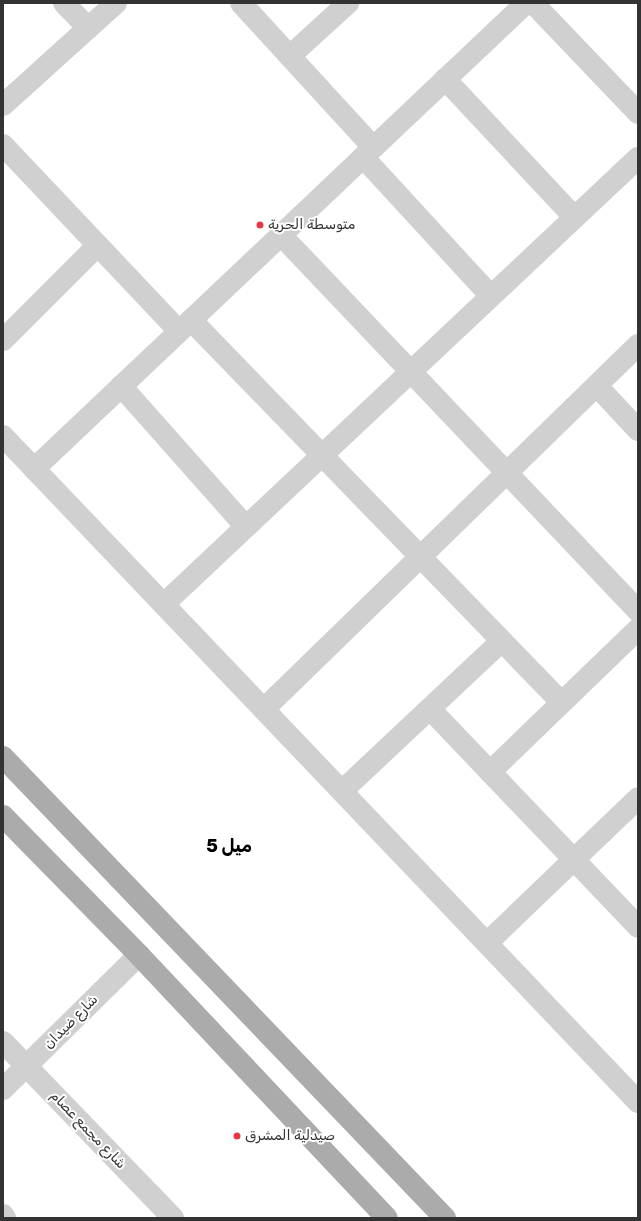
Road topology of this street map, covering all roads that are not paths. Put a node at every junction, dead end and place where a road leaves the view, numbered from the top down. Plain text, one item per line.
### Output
1 (64, 3) edge
2 (116, 3) edge
3 (241, 3) edge
4 (348, 3) edge
5 (526, 3) edge
6 (534, 3) edge
7 (88, 28) junction
8 (290, 56) junction
9 (446, 79) junction
10 (3, 105) edge
11 (638, 112) edge
12 (368, 152) junction
13 (6, 156) edge
14 (638, 158) edge
15 (574, 218) junction
16 (281, 235) junction
17 (98, 245) junction
18 (491, 296) junction
19 (185, 326) junction
20 (3, 340) edge
21 (638, 345) edge
22 (411, 372) junction
23 (121, 386) junction
24 (597, 386) junction
25 (638, 430) edge
26 (3, 436) edge
27 (322, 456) junction
28 (34, 469) junction
29 (507, 473) junction
30 (246, 527) junction
31 (420, 557) junction
32 (164, 604) junction
33 (638, 610) edge
34 (638, 628) edge
35 (502, 641) junction
36 (561, 702) junction
37 (264, 709) junction
38 (430, 709) junction
39 (3, 757) edge
40 (490, 772) junction
41 (342, 791) junction
42 (638, 798) edge
43 (3, 816) edge
44 (574, 860) junction
45 (638, 927) edge
46 (487, 944) junction
47 (139, 955) junction
48 (3, 1042) edge
49 (26, 1066) junction
50 (3, 1089) edge
51 (636, 1095) edge
52 (3, 1215) edge
53 (6, 1218) edge
54 (173, 1218) edge
55 (387, 1218) edge
56 (445, 1218) edge

1 - 7 street
2 - 7 street
3 - 8 street
4 - 8 street
5 - 9 street
6 - 11 street
7 - 10 street
8 - 12 street
9 - 12 street
9 - 15 street
12 - 16 street
12 - 18 street
13 - 17 street
14 - 15 street
15 - 18 street
16 - 19 street
16 - 22 street
17 - 19 street
17 - 20 street
18 - 22 street
19 - 23 street
19 - 27 street
21 - 24 street
22 - 27 street
22 - 29 street
23 - 28 street
23 - 30 street
24 - 25 street
24 - 29 street
26 - 28 street
27 - 30 street
27 - 31 street
28 - 32 street
29 - 31 street
29 - 33 street
30 - 32 street
31 - 35 street
31 - 37 street
32 - 37 street
34 - 36 street
35 - 36 street
35 - 38 street
36 - 40 street
37 - 41 street
38 - 40 street
38 - 41 street
39 - 56 main road
40 - 44 street
41 - 46 street
42 - 44 street
43 - 47 main road
44 - 45 street
44 - 46 street
46 - 51 street
47 - 49 street, شارع ضيدان
47 - 55 main road
48 - 49 street, شارع مجمع عصام
49 - 50 street, شارع ضيدان
49 - 54 street, شارع مجمع عصام
52 - 53 street

